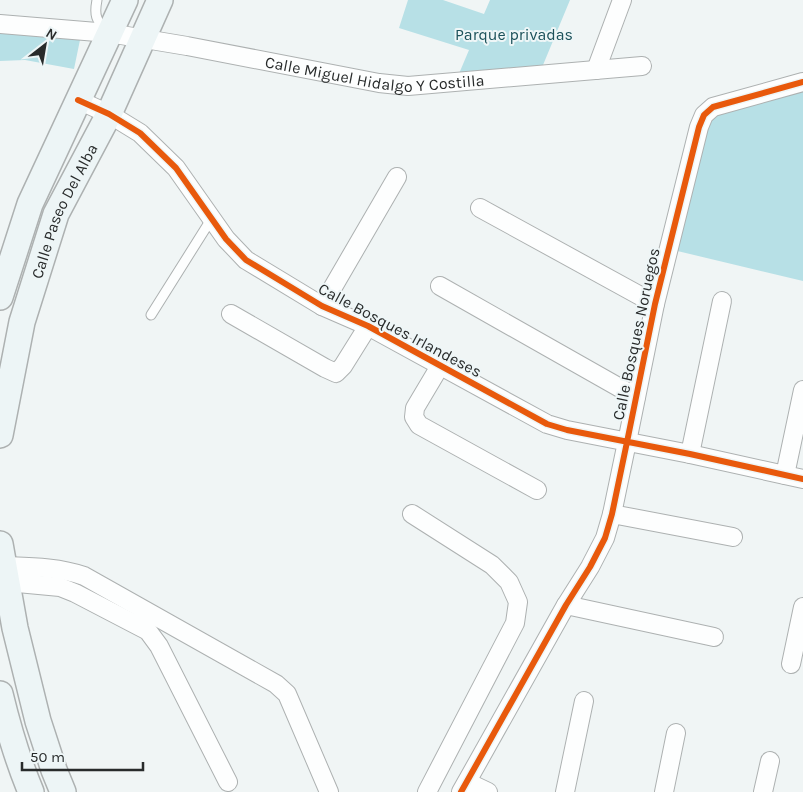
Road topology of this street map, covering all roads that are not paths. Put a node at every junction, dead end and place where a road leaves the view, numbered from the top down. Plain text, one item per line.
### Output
1 (97, 0) edge
2 (125, 0) edge
3 (160, 0) edge
4 (622, 0) edge
5 (0, 24) edge
6 (109, 33) junction
7 (142, 39) junction
8 (642, 66) dead end
9 (596, 70) junction
10 (803, 82) edge
11 (78, 100) junction
12 (109, 114) junction
13 (397, 176) dead end
14 (480, 208) dead end
15 (212, 218) junction
16 (440, 286) dead end
17 (0, 297) edge
18 (722, 301) dead end
19 (655, 304) junction
20 (322, 306) junction
21 (232, 314) dead end
22 (151, 315) dead end
23 (368, 326) junction
24 (440, 366) junction
25 (803, 390) edge
26 (636, 397) junction
27 (0, 435) edge
28 (627, 442) junction
29 (690, 454) junction
30 (785, 474) junction
31 (803, 479) edge
32 (537, 490) dead end
33 (412, 514) dead end
34 (612, 514) junction
35 (733, 537) dead end
36 (3, 568) edge
37 (566, 605) junction
38 (803, 607) edge
39 (714, 637) dead end
40 (792, 664) dead end
41 (0, 694) edge
42 (584, 701) dead end
43 (676, 733) dead end
44 (770, 761) dead end
45 (228, 782) dead end
46 (464, 787) edge
47 (31, 792) edge
48 (63, 792) edge
49 (329, 792) edge
50 (427, 792) edge
51 (488, 792) edge
52 (565, 792) edge
53 (664, 792) edge
54 (763, 792) edge

1 - 6 lane
2 - 6 street, Calle Paseo Del Alba
3 - 7 street, Calle Paseo Del Alba
4 - 9 street
5 - 6 street, Calle Miguel Hidalgo Y Costilla
6 - 7 street, Calle Miguel Hidalgo Y Costilla
6 - 11 street, Calle Paseo Del Alba
7 - 9 street, Calle Miguel Hidalgo Y Costilla
7 - 12 street, Calle Paseo Del Alba
8 - 9 street, Calle Miguel Hidalgo Y Costilla
10 - 19 street, Calle Bosques Noruegos
11 - 12 street, Calle Bosques Irlandeses
11 - 17 street, Calle Paseo Del Alba
12 - 15 street, Calle Bosques Irlandeses
12 - 27 street, Calle Paseo Del Alba
13 - 20 street
14 - 19 street
15 - 20 street, Calle Bosques Irlandeses
15 - 22 lane
16 - 26 street
18 - 29 street
19 - 26 street, Calle Bosques Noruegos
20 - 23 street, Calle Bosques Irlandeses
21 - 23 street
23 - 24 street, Calle Bosques Irlandeses
24 - 28 street, Calle Bosques Irlandeses
24 - 32 street
25 - 30 street
26 - 28 street, Calle Bosques Noruegos
28 - 29 street, Calle Bosques Irlandeses
28 - 34 street, Calle Bosques Noruegos
29 - 30 street, Calle Bosques Irlandeses
30 - 31 street, Calle Bosques Irlandeses
33 - 50 street
34 - 35 street
34 - 37 street, Calle Bosques Noruegos
36 - 45 street
36 - 48 street
36 - 49 street
37 - 39 street
37 - 46 street, Calle Bosques Noruegos
38 - 40 street
41 - 47 street
42 - 52 street
43 - 53 street
44 - 54 street
46 - 51 street

